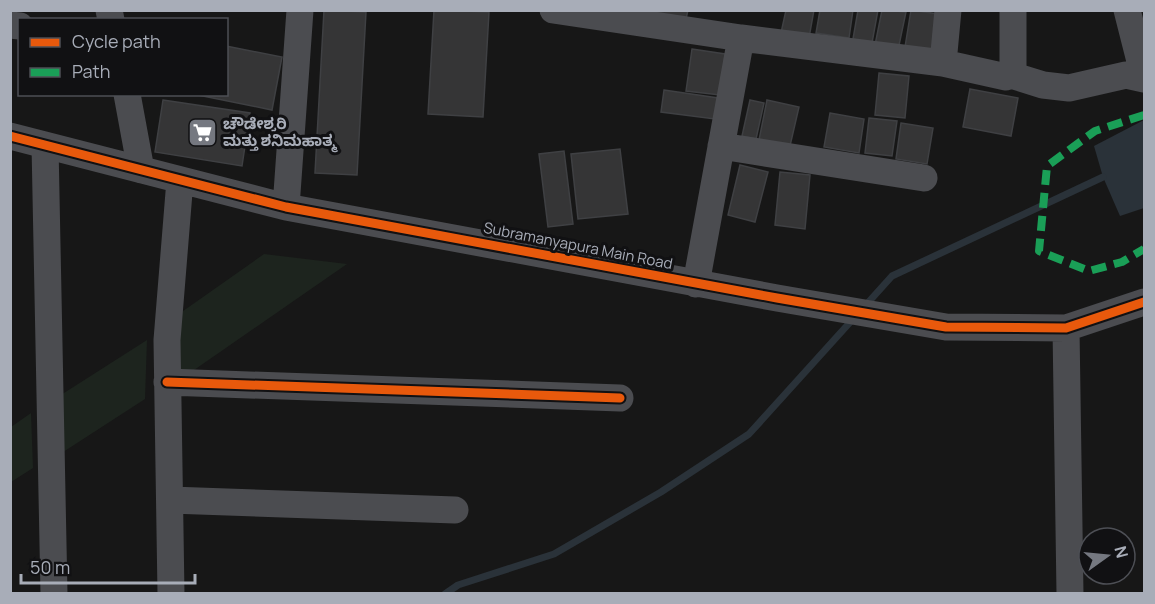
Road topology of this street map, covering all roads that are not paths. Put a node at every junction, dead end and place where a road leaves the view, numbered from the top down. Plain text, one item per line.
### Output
1 (300, 10) edge
2 (553, 10) edge
3 (948, 10) edge
4 (1013, 10) edge
5 (1127, 10) edge
6 (741, 38) junction
7 (943, 63) junction
8 (1011, 75) junction
9 (1144, 78) edge
10 (127, 96) edge
11 (10, 136) edge
12 (45, 145) junction
13 (721, 146) junction
14 (141, 170) junction
15 (924, 178) dead end
16 (180, 180) junction
17 (286, 207) junction
18 (696, 284) junction
19 (1144, 302) edge
20 (1066, 328) junction
21 (167, 382) junction
22 (620, 398) dead end
23 (170, 500) junction
24 (454, 510) dead end
25 (54, 594) edge
26 (171, 594) edge
27 (1071, 594) edge

1 - 17 street
2 - 6 street
3 - 7 street
4 - 8 street
5 - 9 street
6 - 7 street
6 - 13 street
7 - 8 street
8 - 9 street
10 - 14 street
11 - 12 street, Subramanyapura Main Road
12 - 14 street, Subramanyapura Main Road
12 - 25 street
13 - 15 street
13 - 18 street
14 - 16 street, Subramanyapura Main Road
16 - 17 street, Subramanyapura Main Road
16 - 21 street
17 - 18 street, Subramanyapura Main Road
18 - 20 street, Subramanyapura Main Road
19 - 20 street, Subramanyapura Main Road
20 - 27 street
21 - 22 street
21 - 23 street
23 - 24 street
23 - 26 street

